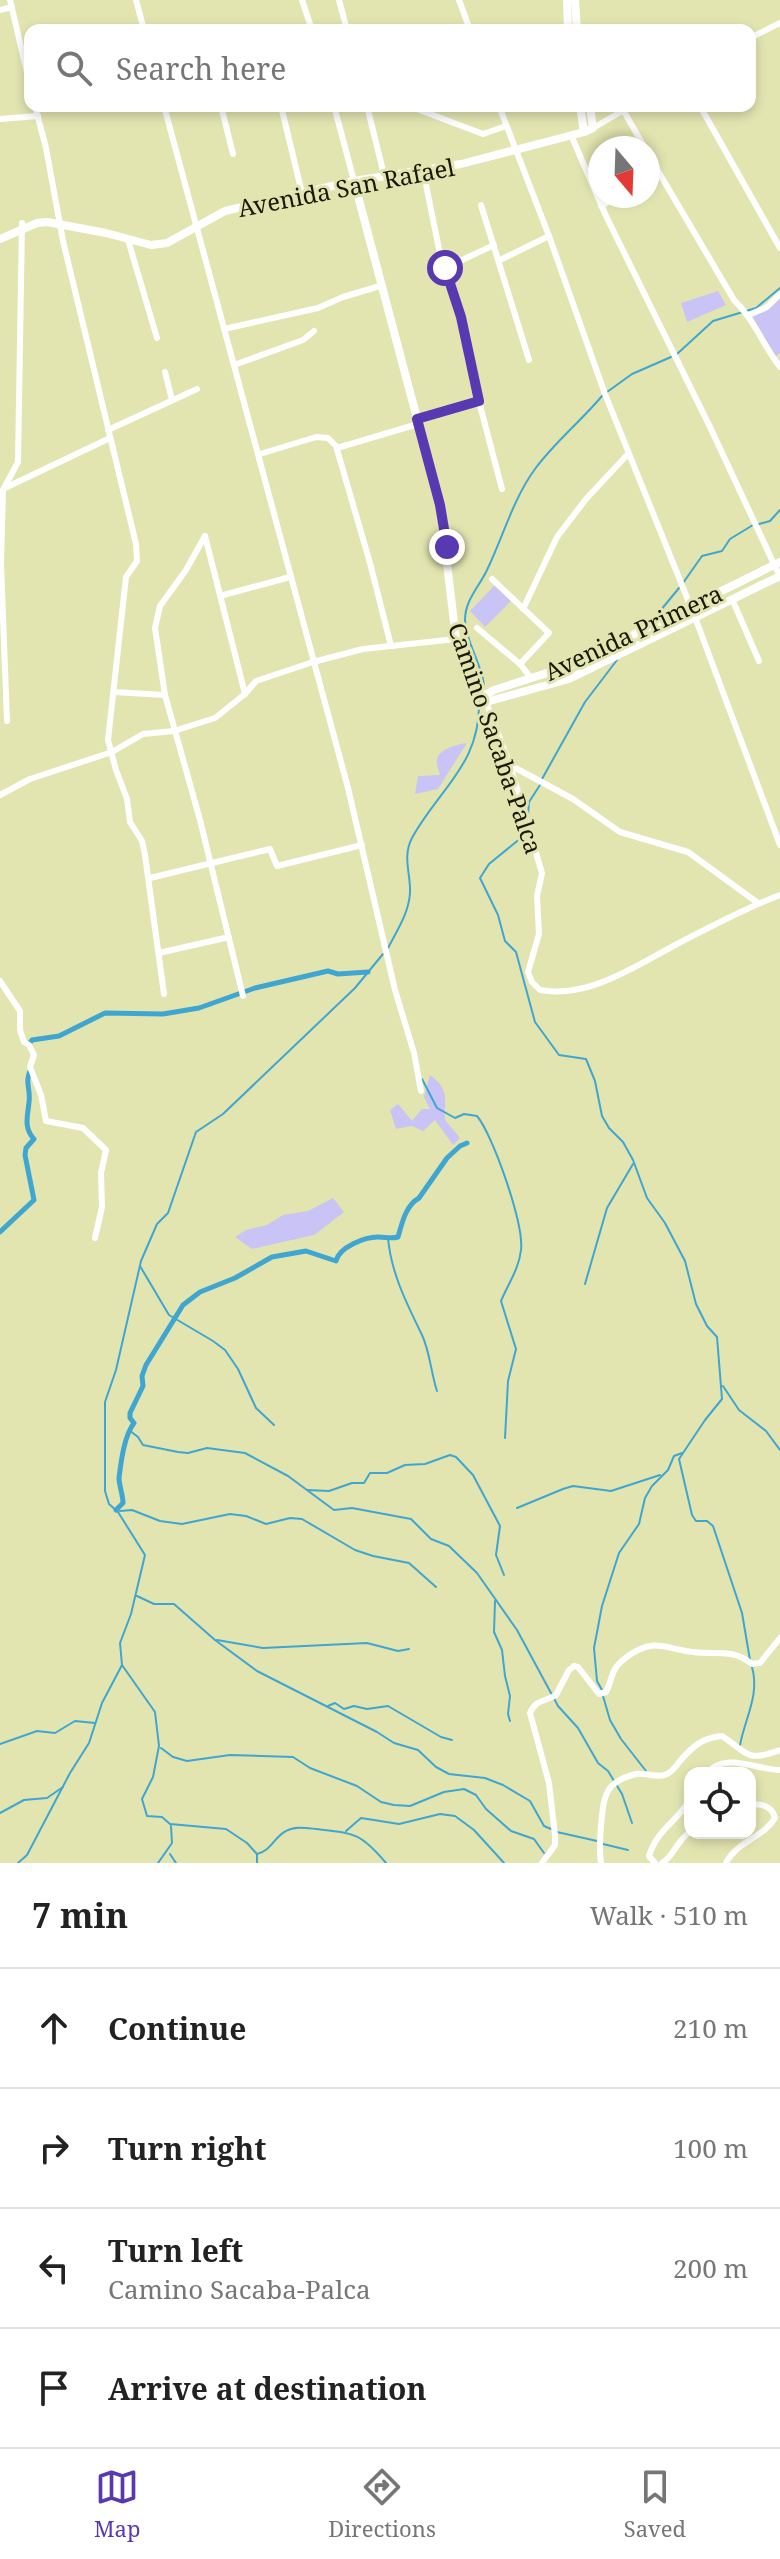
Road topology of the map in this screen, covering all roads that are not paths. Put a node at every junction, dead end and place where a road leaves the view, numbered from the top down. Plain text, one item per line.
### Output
1 (136, 0) edge
2 (302, 0) edge
3 (349, 0) edge
4 (459, 0) edge
5 (567, 0) edge
6 (575, 0) edge
7 (340, 1) edge
8 (11, 4) edge
9 (0, 10) edge
10 (142, 24) edge
11 (310, 24) edge
12 (346, 24) edge
13 (468, 24) edge
14 (568, 24) edge
15 (577, 24) edge
16 (777, 25) edge
17 (756, 35) edge
18 (780, 35) edge
19 (24, 59) edge
20 (37, 112) edge
21 (166, 112) edge
22 (222, 112) edge
23 (282, 112) edge
24 (336, 112) edge
25 (368, 112) edge
26 (425, 112) edge
27 (501, 112) edge
28 (582, 112) edge
29 (590, 112) edge
30 (620, 112) edge
31 (624, 112) edge
32 (703, 112) edge
33 (38, 116) junction
34 (0, 119) edge
35 (506, 126) junction
36 (589, 130) junction
37 (571, 135) junction
38 (638, 136) edge
39 (516, 150) junction
40 (233, 154) dead end
41 (423, 170) junction
42 (384, 175) junction
43 (588, 175) edge
44 (660, 175) edge
45 (354, 181) junction
46 (302, 193) junction
47 (481, 205) dead end
48 (602, 208) edge
49 (61, 223) junction
50 (22, 226) junction
51 (196, 226) junction
52 (0, 236) edge
53 (549, 236) junction
54 (128, 240) junction
55 (494, 245) junction
56 (780, 248) edge
57 (500, 260) junction
58 (445, 268) junction
59 (380, 286) junction
60 (780, 294) edge
61 (749, 315) junction
62 (224, 329) junction
63 (314, 331) dead end
64 (157, 338) dead end
65 (777, 357) edge
66 (529, 360) dead end
67 (234, 365) junction
68 (780, 367) edge
69 (165, 372) dead end
70 (197, 389) dead end
71 (172, 400) junction
72 (479, 401) junction
73 (418, 421) junction
74 (109, 434) junction
75 (337, 448) junction
76 (260, 454) junction
77 (628, 454) junction
78 (4, 489) junction
79 (502, 489) dead end
80 (777, 563) edge
81 (780, 576) edge
82 (290, 577) junction
83 (492, 579) dead end
84 (220, 596) junction
85 (732, 599) junction
86 (690, 607) junction
87 (523, 609) junction
88 (694, 617) junction
89 (477, 628) dead end
90 (456, 639) junction
91 (391, 646) junction
92 (759, 661) dead end
93 (313, 662) junction
94 (520, 664) junction
95 (531, 678) junction
96 (114, 692) junction
97 (245, 694) junction
98 (165, 695) junction
99 (485, 699) junction
100 (7, 721) dead end
101 (174, 731) junction
102 (112, 752) junction
103 (510, 765) junction
104 (0, 795) edge
105 (362, 845) junction
106 (780, 845) edge
107 (210, 863) junction
108 (150, 878) junction
109 (780, 895) edge
110 (758, 903) junction
111 (229, 937) junction
112 (159, 953) junction
113 (0, 981) edge
114 (164, 994) dead end
115 (243, 996) dead end
116 (421, 1091) dead end
117 (95, 1238) dead end
118 (780, 1638) edge
119 (780, 1750) edge
120 (716, 1767) edge
121 (780, 1770) edge
122 (756, 1806) edge
123 (684, 1811) edge
124 (684, 1836) edge
125 (756, 1836) edge
126 (752, 1839) edge
127 (542, 1863) edge
128 (601, 1863) edge
129 (655, 1863) edge
130 (662, 1863) edge
131 (726, 1863) edge

1 - 10 street
2 - 11 street
3 - 7 street
4 - 13 street
5 - 14 main road
6 - 15 main road
7 - 12 street
8 - 9 street
8 - 19 street
16 - 17 street
16 - 18 street
20 - 33 street
21 - 51 street
22 - 40 street
23 - 46 street
24 - 45 street
25 - 42 street
26 - 35 street
27 - 35 street
28 - 36 main road
29 - 36 main road
30 - 36 street, Avenida San Rafael
31 - 38 street
32 - 56 street
33 - 34 street
33 - 49 street
35 - 39 street
36 - 37 main road, Avenida San Rafael
37 - 39 main road, Avenida San Rafael
37 - 43 street
39 - 41 main road, Avenida San Rafael
39 - 53 street
41 - 42 main road, Avenida San Rafael
41 - 58 street
42 - 45 main road, Avenida San Rafael
44 - 61 street
45 - 46 main road, Avenida San Rafael
45 - 59 main road, Camino Sacaba-Palca
46 - 51 main road, Avenida San Rafael
47 - 55 street
48 - 80 street
49 - 50 main road, Avenida San Rafael
49 - 54 main road, Avenida San Rafael
49 - 74 street
50 - 52 main road, Avenida San Rafael
50 - 78 street
51 - 54 main road, Avenida San Rafael
51 - 62 street
53 - 57 street
53 - 77 street
54 - 64 street
55 - 57 street
55 - 58 street
57 - 66 street
58 - 72 street
59 - 62 street
59 - 73 main road, Camino Sacaba-Palca
60 - 61 street
61 - 65 street
62 - 67 street
63 - 67 street
65 - 68 street
67 - 76 street
69 - 71 street
70 - 71 street
71 - 74 street
72 - 73 street
72 - 79 street
73 - 75 street
73 - 90 main road, Camino Sacaba-Palca
74 - 78 street
74 - 96 street
75 - 76 street
75 - 91 street
76 - 82 street
77 - 86 street
77 - 87 street
78 - 100 street
80 - 81 street
80 - 86 main road, Avenida Primera
81 - 85 main road, Avenida Primera
82 - 84 street
82 - 93 street
83 - 87 street
84 - 97 street
84 - 98 street
85 - 88 main road, Avenida Primera
85 - 92 street
86 - 88 street
86 - 95 main road, Avenida Primera
87 - 94 street
88 - 99 main road, Avenida Primera
88 - 106 street
89 - 94 street
90 - 91 street
90 - 99 main road, Camino Sacaba-Palca
91 - 93 street
93 - 97 street
93 - 105 street
94 - 95 street
95 - 99 main road, Avenida Primera
96 - 98 street
96 - 102 street
97 - 101 street
98 - 101 street
99 - 103 street, Camino Sacaba-Palca
101 - 102 street
101 - 107 street
102 - 104 street
102 - 108 street
103 - 110 street
103 - 110 street, Camino Sacaba-Palca
105 - 107 street
105 - 116 street
107 - 108 street
107 - 111 street
108 - 112 street
109 - 110 street, Camino Sacaba-Palca
111 - 112 street
111 - 115 street
112 - 114 street
113 - 117 street
118 - 127 street
119 - 128 street
120 - 121 street
122 - 125 street
123 - 129 street
124 - 130 street
126 - 131 street

